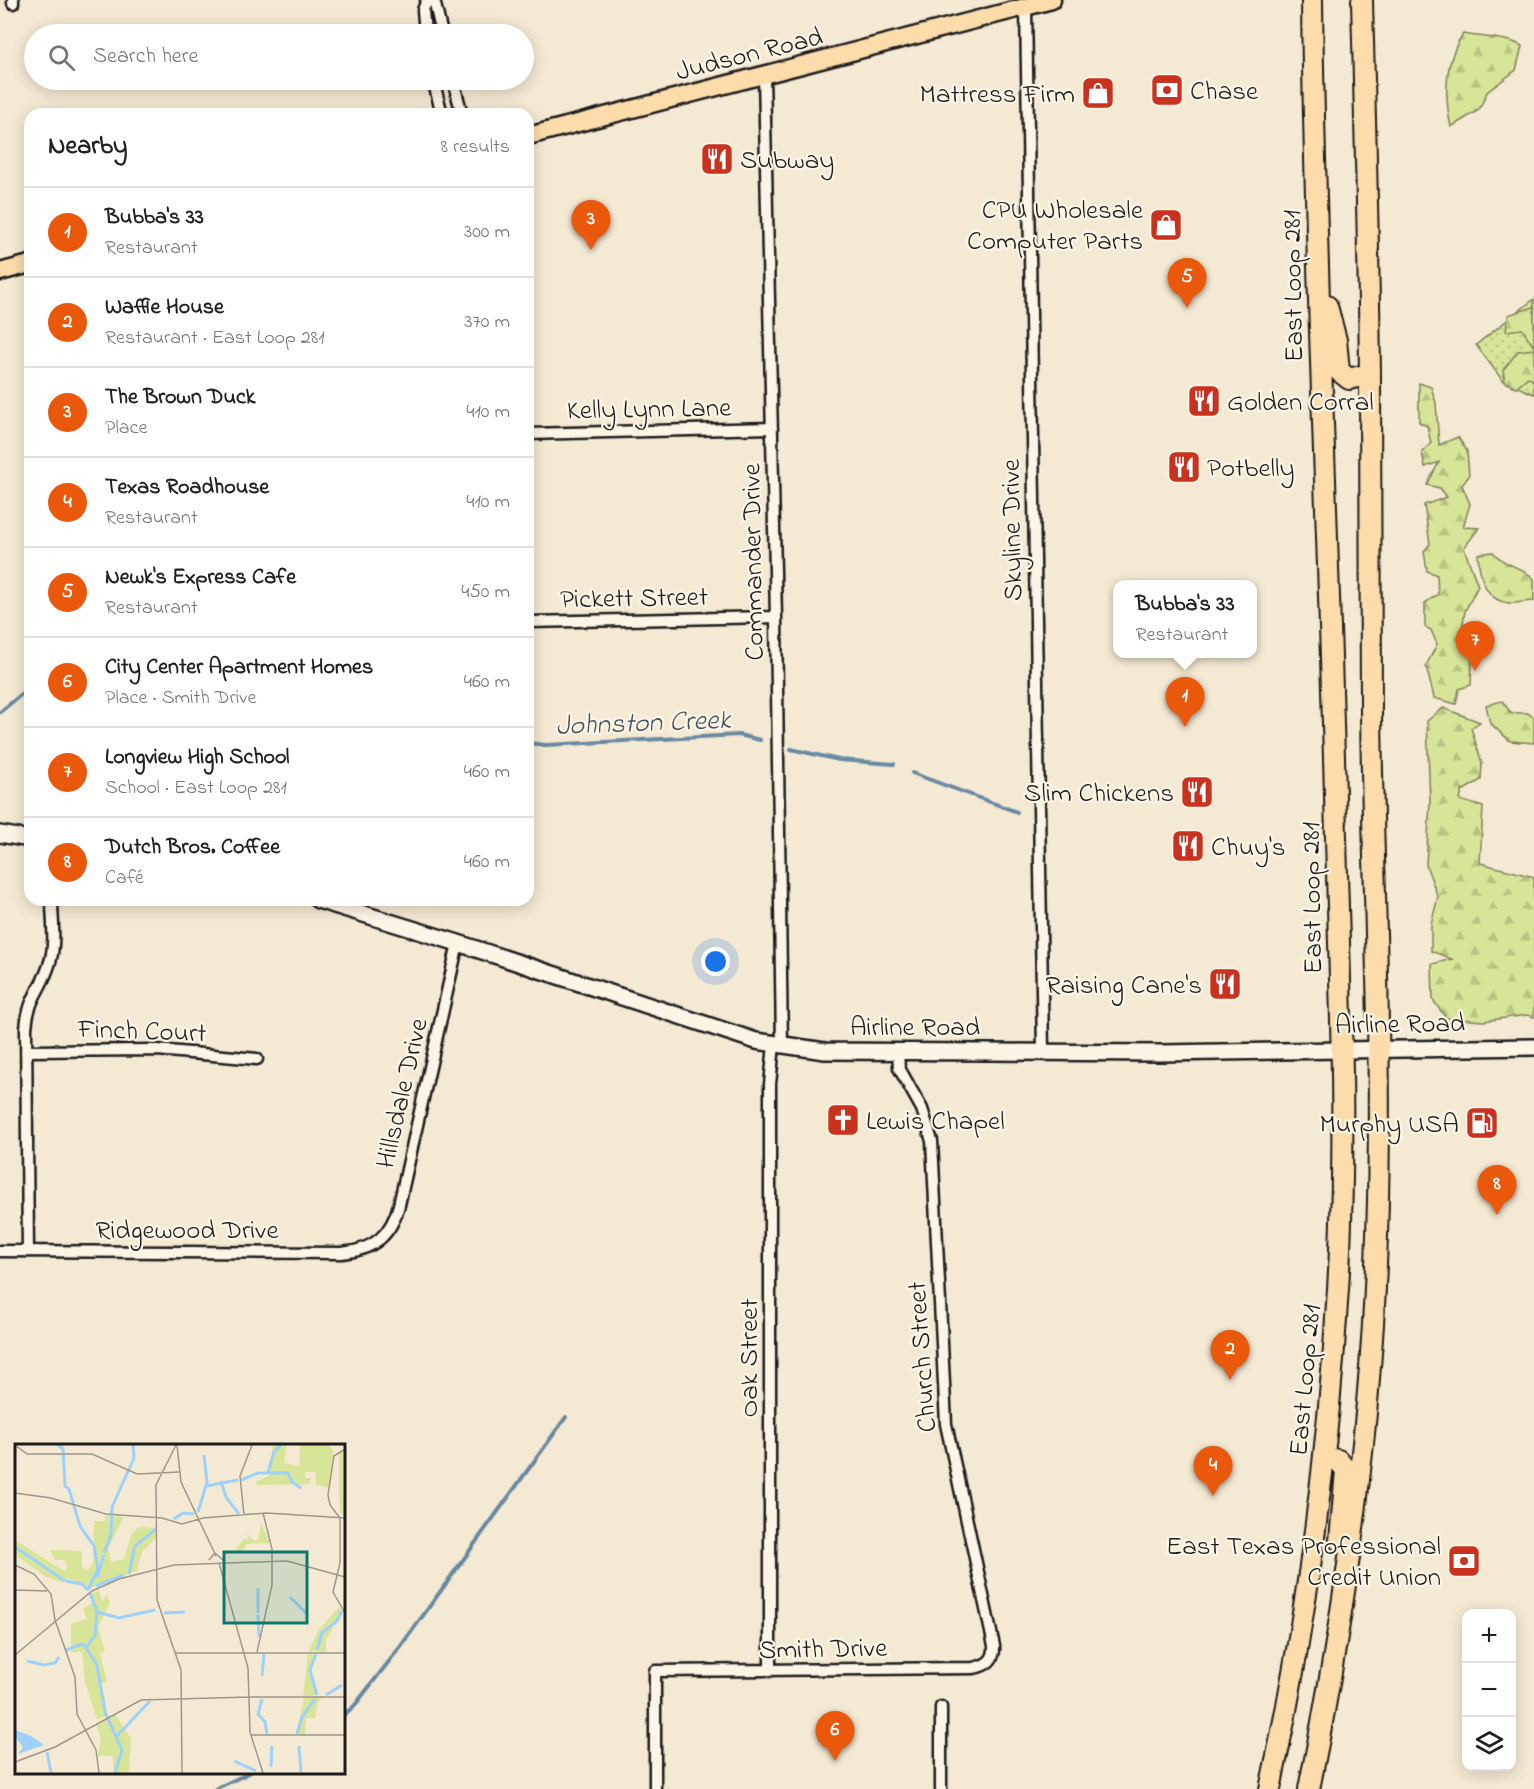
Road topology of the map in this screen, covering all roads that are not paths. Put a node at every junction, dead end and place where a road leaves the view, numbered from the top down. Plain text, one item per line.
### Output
1 (427, 0) edge
2 (434, 0) edge
3 (1052, 0) edge
4 (1362, 0) edge
5 (1309, 5) edge
6 (1026, 8) junction
7 (424, 24) edge
8 (440, 24) edge
9 (764, 75) junction
10 (436, 90) edge
11 (456, 90) edge
12 (440, 108) edge
13 (460, 108) edge
14 (534, 134) edge
15 (24, 266) edge
16 (0, 272) edge
17 (1318, 278) junction
18 (1370, 374) junction
19 (772, 428) junction
20 (534, 434) edge
21 (776, 617) junction
22 (534, 622) edge
23 (0, 834) edge
24 (24, 837) edge
25 (52, 906) edge
26 (338, 906) edge
27 (458, 943) junction
28 (778, 1046) junction
29 (1534, 1047) edge
30 (1378, 1048) junction
31 (1341, 1050) junction
32 (26, 1051) junction
33 (898, 1052) junction
34 (1043, 1052) junction
35 (257, 1059) dead end
36 (372, 1245) joint
37 (0, 1251) edge
38 (28, 1251) junction
39 (1325, 1458) junction
40 (1342, 1607) junction
41 (989, 1661) joint
42 (770, 1671) junction
43 (941, 1707) dead end
44 (1284, 1725) junction
45 (655, 1789) edge
46 (941, 1789) edge
47 (1270, 1789) edge
48 (1280, 1789) edge
49 (1309, 1789) edge

1 - 7 street
2 - 8 street
3 - 6 main road, Judson Road
4 - 18 highway
5 - 17 highway, East Loop 281
6 - 9 main road, Judson Road
6 - 34 street, Skyline Drive
9 - 14 main road, Judson Road
9 - 19 street, Commander Drive
10 - 12 street
11 - 13 street
15 - 16 main road
17 - 18 highway
17 - 31 highway, East Loop 281
18 - 30 highway
19 - 20 street, Kelly Lynn Lane
19 - 21 street, Commander Drive
21 - 22 street, Pickett Street
21 - 28 street, Commander Drive
23 - 24 street
25 - 32 street
26 - 27 street, Airline Road
27 - 28 street, Airline Road
27 - 36 street, Hillsdale Drive
28 - 33 street, Airline Road
28 - 42 street, Oak Street
29 - 30 street, Airline Road
30 - 31 street, Airline Road
30 - 40 highway
31 - 34 street, Airline Road
31 - 39 highway, East Loop 281
32 - 35 street, Finch Court
32 - 38 street
33 - 34 street, Airline Road
33 - 41 street, Church Street
36 - 38 street, Ridgewood Drive
37 - 38 street, Ridgewood Drive
39 - 40 highway
39 - 44 highway, East Loop 281
40 - 49 highway
41 - 42 street, Smith Drive
42 - 45 street, Smith Drive
43 - 46 street
44 - 47 highway, East Loop 281
44 - 48 highway

